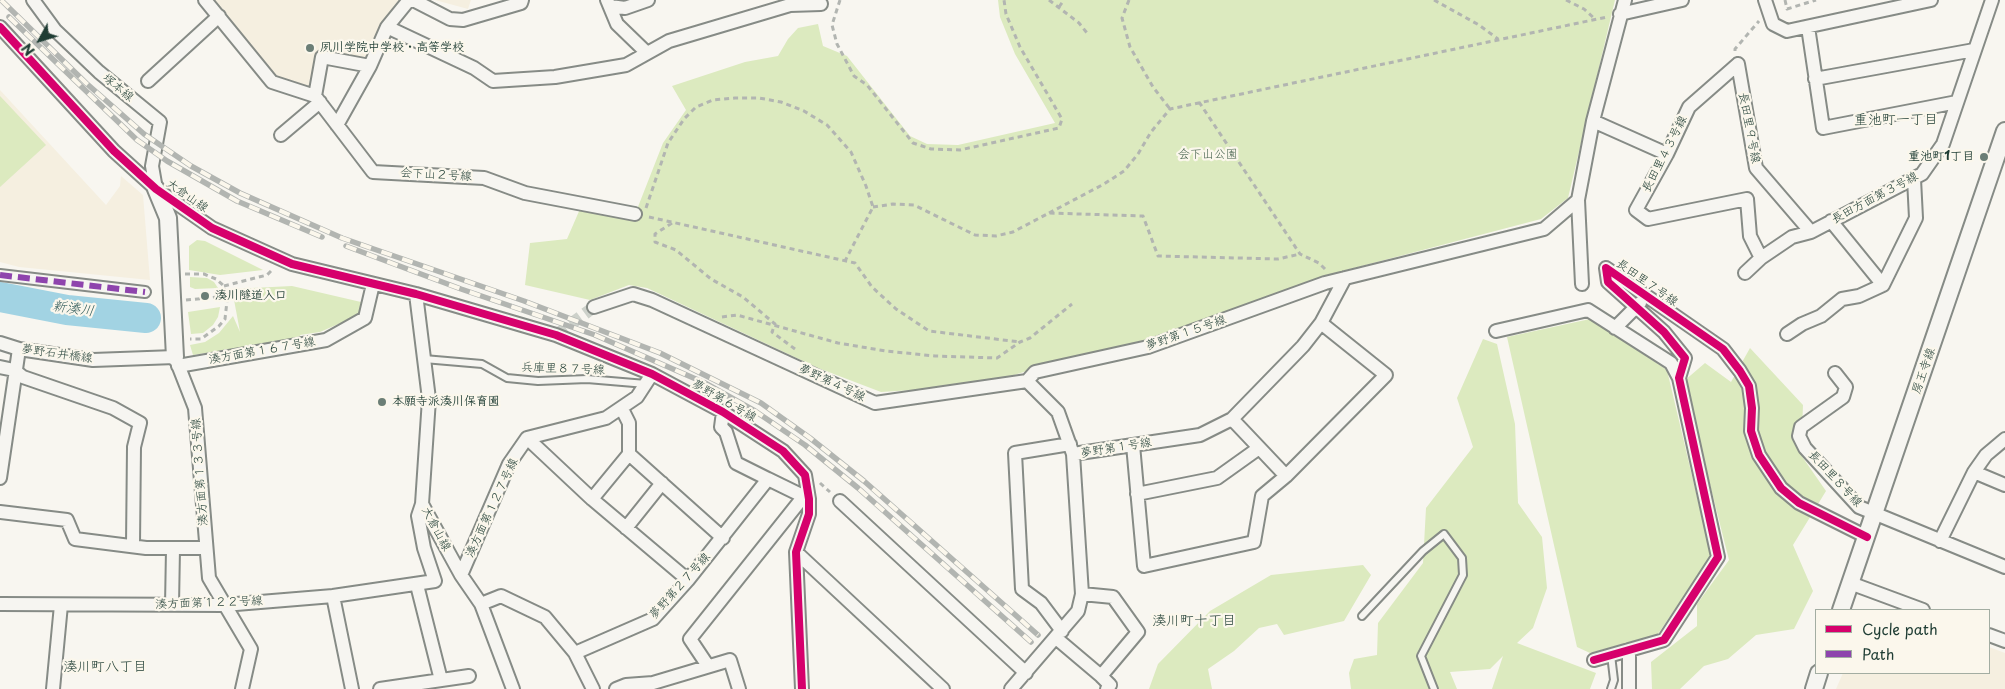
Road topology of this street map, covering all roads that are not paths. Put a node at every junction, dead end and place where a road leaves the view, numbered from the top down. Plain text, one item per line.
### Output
1 (33, 0) edge
2 (205, 0) edge
3 (411, 0) edge
4 (522, 0) edge
5 (648, 0) edge
6 (1625, 0) edge
7 (1682, 0) edge
8 (1931, 0) edge
9 (1992, 0) edge
10 (609, 3) edge
11 (821, 4) dead end
12 (1766, 5) edge
13 (1620, 14) junction
14 (218, 16) junction
15 (0, 27) edge
16 (387, 27) junction
17 (1808, 27) junction
18 (1974, 50) junction
19 (647, 54) junction
20 (1738, 64) joint
21 (370, 66) junction
22 (1815, 79) junction
23 (148, 81) dead end
24 (318, 99) junction
25 (1957, 102) junction
26 (1593, 121) junction
27 (337, 125) junction
28 (2005, 131) edge
29 (281, 135) dead end
30 (1667, 154) junction
31 (1914, 179) junction
32 (156, 189) junction
33 (1578, 200) junction
34 (635, 214) dead end
35 (1831, 222) junction
36 (1811, 232) junction
37 (1761, 258) junction
38 (1745, 273) dead end
39 (0, 275) edge
40 (1340, 279) junction
41 (373, 284) junction
42 (1582, 284) dead end
43 (1883, 285) junction
44 (144, 292) dead end
45 (416, 294) junction
46 (1646, 298) junction
47 (594, 307) tunnel mouth
48 (1635, 308) junction
49 (1321, 323) junction
50 (1616, 328) junction
51 (1496, 331) dead end
52 (1787, 334) dead end
53 (0, 344) edge
54 (19, 349) junction
55 (424, 360) junction
56 (176, 361) junction
57 (0, 367) edge
58 (14, 370) junction
59 (1835, 373) dead end
60 (1679, 378) junction
61 (649, 379) junction
62 (1027, 381) junction
63 (622, 409) junction
64 (723, 412) junction
65 (1232, 419) junction
66 (527, 438) junction
67 (2005, 439) edge
68 (1133, 445) junction
69 (1259, 448) junction
70 (1072, 449) junction
71 (629, 454) junction
72 (1974, 472) junction
73 (1286, 476) junction
74 (0, 478) edge
75 (768, 479) junction
76 (662, 483) junction
77 (2005, 485) edge
78 (1137, 494) junction
79 (806, 498) junction
80 (592, 499) junction
81 (840, 500) road end
82 (422, 504) junction
83 (0, 512) edge
84 (1875, 515) junction
85 (626, 528) junction
86 (1867, 537) junction
87 (723, 538) junction
88 (1940, 541) junction
89 (133, 544) junction
90 (206, 548) junction
91 (173, 549) junction
92 (796, 552) junction
93 (2005, 567) edge
94 (461, 575) junction
95 (688, 580) junction
96 (1850, 583) junction
97 (417, 585) junction
98 (1082, 594) junction
99 (333, 596) junction
100 (0, 604) edge
101 (481, 604) junction
102 (61, 605) junction
103 (172, 605) junction
104 (224, 605) junction
105 (1841, 609) edge
106 (1920, 609) edge
107 (1362, 616) dead end
108 (1059, 635) junction
109 (1990, 635) edge
110 (2005, 641) edge
111 (1629, 650) junction
112 (575, 653) junction
113 (1611, 655) junction
114 (1594, 660) dead end
115 (708, 666) junction
116 (1026, 673) junction
117 (1819, 674) edge
118 (469, 676) dead end
119 (1101, 676) junction
120 (441, 680) junction
121 (53, 689) edge
122 (242, 689) edge
123 (352, 689) edge
124 (380, 689) edge
125 (513, 689) edge
126 (593, 689) edge
127 (616, 689) edge
128 (739, 689) edge
129 (802, 689) edge
130 (943, 689) edge
131 (1011, 689) edge
132 (1107, 689) edge
133 (1434, 689) edge
134 (1611, 689) edge
135 (1629, 689) edge
136 (1814, 689) edge

1 - 32 street, 塚本線
2 - 14 street
3 - 4 street
3 - 16 street
5 - 10 street
6 - 13 street
7 - 13 street
8 - 17 street
9 - 18 street, 長田方面第３号線
10 - 19 street
11 - 19 street
12 - 17 street
13 - 26 street
14 - 23 street
14 - 24 street
15 - 32 street, 大倉山線
16 - 19 street
16 - 21 street
17 - 22 street
18 - 22 street
18 - 25 street, 長田方面第３号線
20 - 30 street, 長田里４３号線
20 - 36 street, 長田里９号線
21 - 24 street
21 - 27 street
22 - 25 street
24 - 27 street, 会下山２号線
24 - 29 street
25 - 31 street, 長田方面第３号線
26 - 30 street
26 - 33 street
27 - 34 street, 会下山２号線
28 - 84 street, 房王寺線
30 - 37 street, 長田里４３号線
31 - 35 street, 長田方面第３号線
31 - 43 street
32 - 41 street, 大倉山線
32 - 56 street, 湊方面第１３３号線
33 - 40 street, 夢野第１５号線
33 - 42 street
35 - 36 street, 長田方面第３号線
35 - 43 street
36 - 37 street, 長田方面第３号線
37 - 38 street, 長田方面第３号線
39 - 44 street
40 - 49 street, 夢野第１号線
40 - 62 street, 夢野第１５号線
41 - 45 street, 大倉山線
41 - 56 street, 湊方面第１６７号線
43 - 52 street
45 - 55 street, 大倉山線
45 - 61 street, 夢野第６号線
46 - 48 street
46 - 48 street, 長田里７号線
46 - 86 street, 長田里７号線
47 - 62 street, 夢野第４号線
48 - 50 street
48 - 60 street, 長田里７号線
49 - 65 street, 夢野第１号線
49 - 73 street
50 - 51 street
50 - 60 street
53 - 54 street, 夢野石井橋線
54 - 56 street, 夢野石井橋線
54 - 58 street
55 - 61 lane, 兵庫里８７号線
55 - 82 street, 大倉山線
56 - 90 street, 湊方面第１３３号線
57 - 58 street
58 - 74 street
58 - 89 street
59 - 84 street, 長田里８号線
60 - 111 street, 長田里７号線
61 - 63 street
61 - 64 street, 夢野第６号線
62 - 70 street
63 - 66 street
63 - 71 street
64 - 75 street
64 - 79 street, 夢野第６号線
65 - 68 street, 夢野第１号線
65 - 69 street
66 - 80 street
66 - 94 street, 湊方面第１２７号線
67 - 72 street
68 - 70 street, 夢野第１号線
68 - 78 street
69 - 73 street
69 - 78 street
70 - 98 street, 夢野第１号線
70 - 108 street
71 - 76 street
71 - 80 street
72 - 77 street
72 - 88 street
73 - 78 street
75 - 79 street
75 - 87 street, 夢野第２７号線
76 - 85 street
76 - 87 street
79 - 92 street
79 - 115 street
80 - 85 street
81 - 116 street
82 - 94 street, 大倉山線
82 - 97 street
83 - 89 street
84 - 86 street, 房王寺線
84 - 88 street
85 - 95 street
86 - 96 street, 房王寺線
87 - 95 street, 夢野第２７号線
88 - 93 street
89 - 91 street
90 - 91 street
90 - 104 street, 湊方面第１３３号線
91 - 103 street
92 - 129 street
92 - 130 street
94 - 101 street, 大倉山線
95 - 112 street, 夢野第２７号線
96 - 105 street, 房王寺線
96 - 106 street
97 - 99 street, 湊方面第１２２号線
97 - 120 street
98 - 108 street, 夢野第１号線
98 - 119 street
99 - 104 street, 湊方面第１２２号線
99 - 123 street
100 - 102 street, 湊方面第１２２号線
101 - 112 street
101 - 125 street, 大倉山線
102 - 103 street, 湊方面第１２２号線
102 - 121 street
103 - 104 street, 湊方面第１２２号線
104 - 122 street, 湊方面第１３３号線
107 - 133 lane
108 - 116 street, 夢野第１号線
108 - 119 street
109 - 110 street
111 - 113 street, 長田里７号線
111 - 135 street
112 - 126 street
113 - 114 street, 長田里７号線
113 - 134 lane
115 - 127 street
115 - 128 street
116 - 131 street, 夢野第１号線
117 - 136 street
118 - 120 street
119 - 132 street
120 - 124 street

